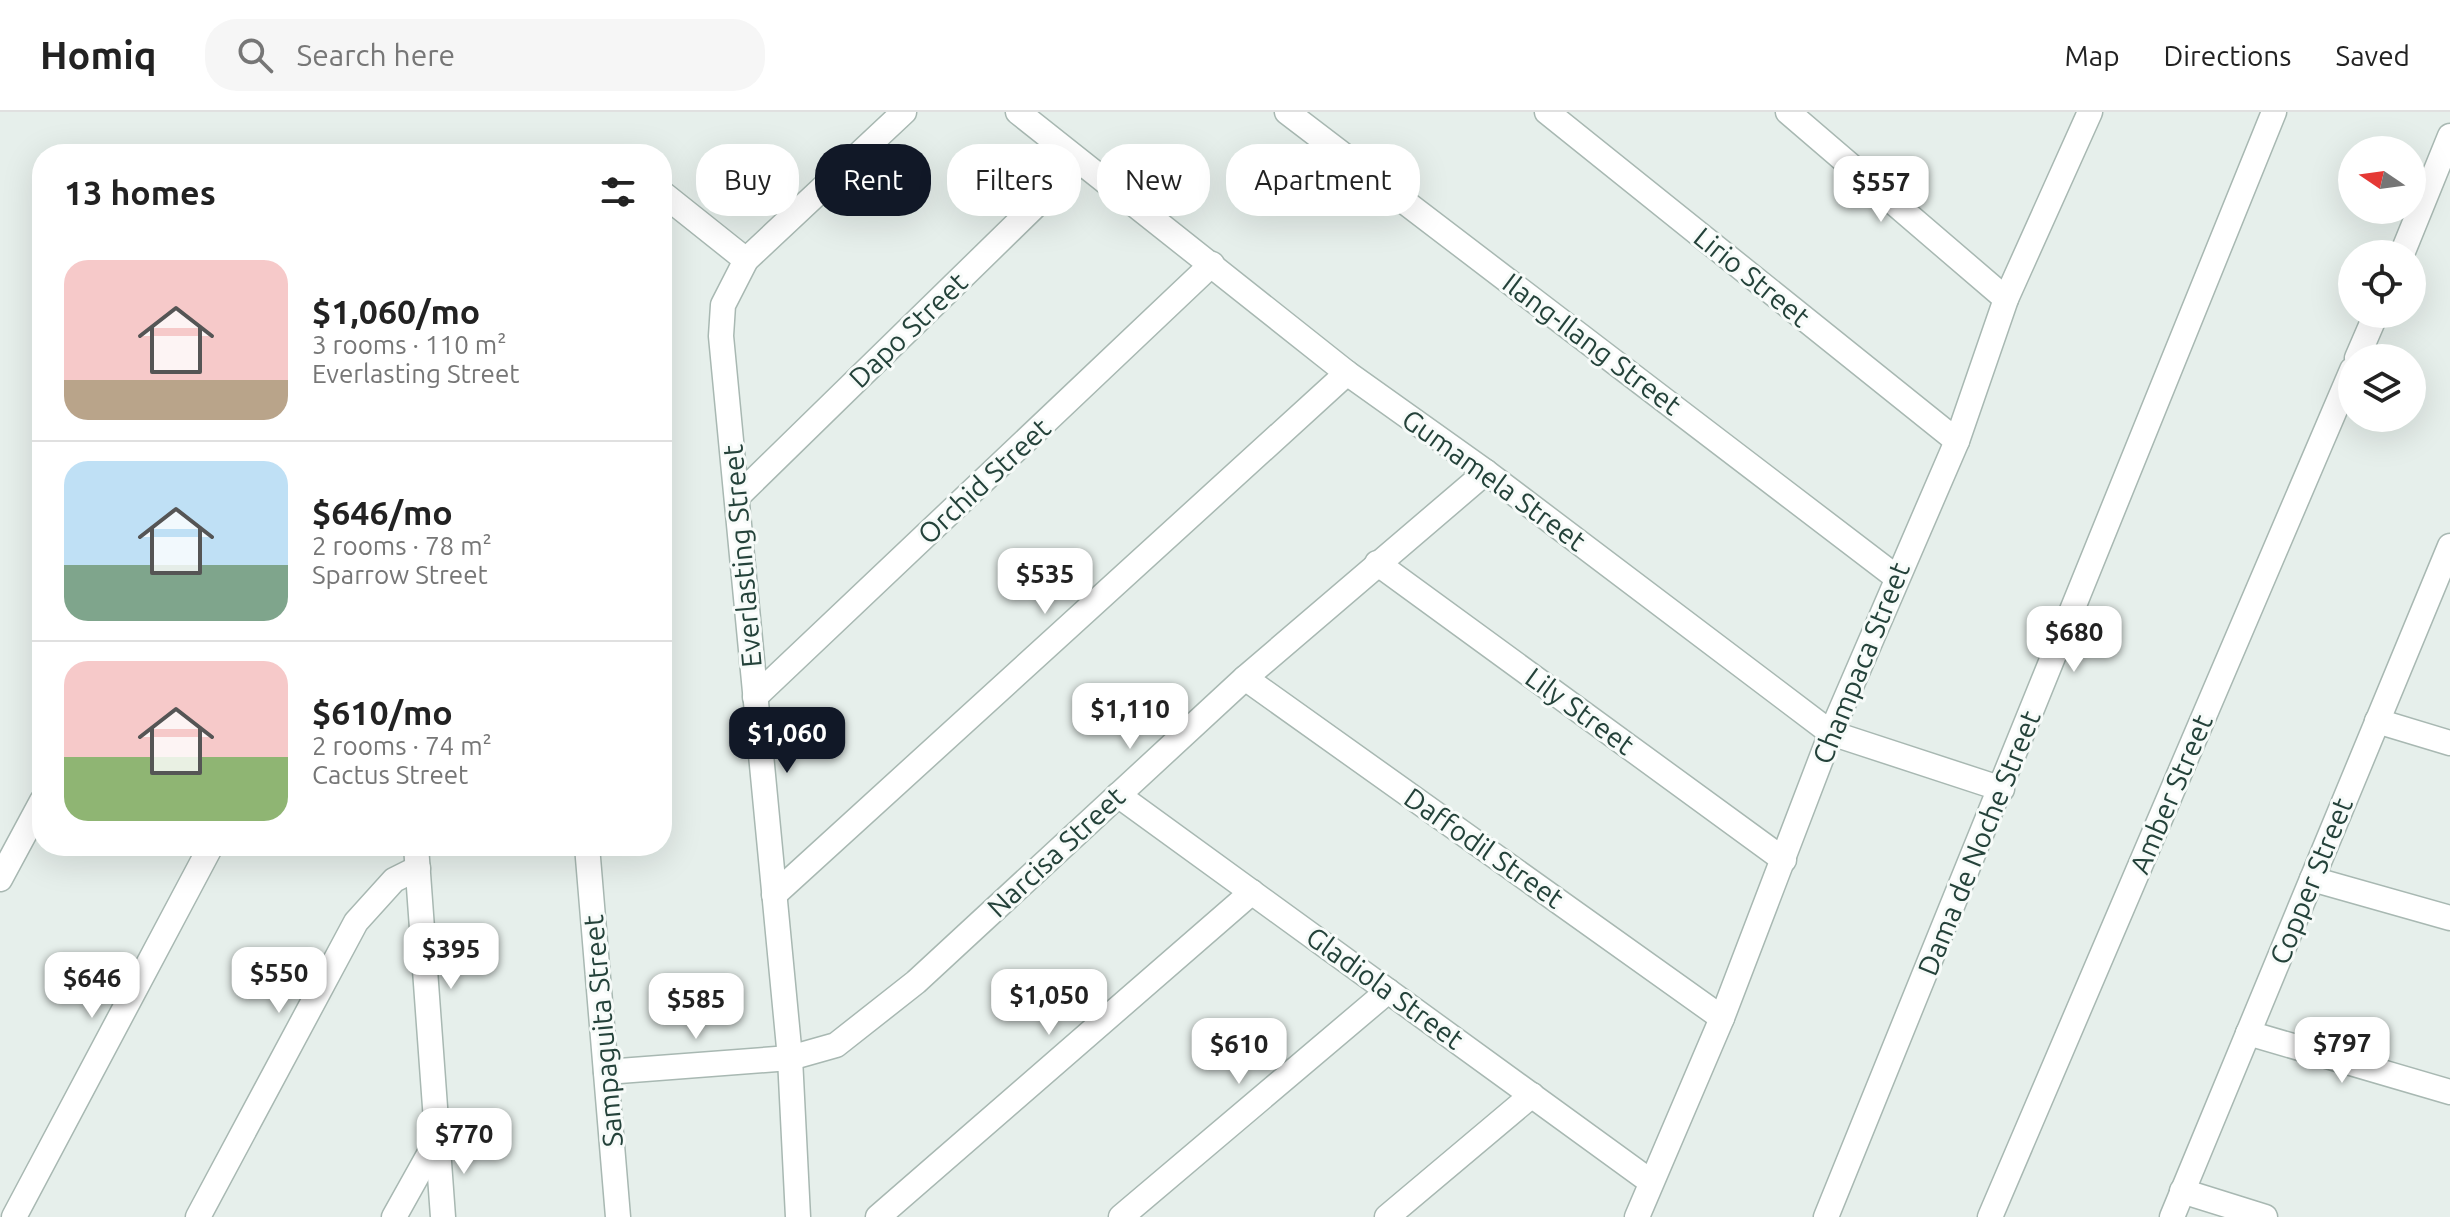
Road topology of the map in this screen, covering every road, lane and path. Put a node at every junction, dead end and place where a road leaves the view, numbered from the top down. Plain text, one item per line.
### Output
1 (904, 112) edge
2 (1018, 112) edge
3 (1287, 112) edge
4 (1547, 112) edge
5 (1788, 112) edge
6 (2090, 112) edge
7 (2274, 112) edge
8 (2450, 136) edge
9 (1056, 144) edge
10 (1081, 165) edge
11 (672, 201) edge
12 (1025, 216) edge
13 (2408, 240) edge
14 (746, 260) junction
15 (1212, 264) junction
16 (2006, 299) junction
17 (1347, 373) junction
18 (2338, 403) edge
19 (1957, 441) junction
20 (1486, 472) junction
21 (737, 497) junction
22 (2448, 559) edge
23 (1377, 563) junction
24 (1896, 577) junction
25 (1245, 678) junction
26 (755, 697) junction
27 (2377, 721) junction
28 (1831, 733) junction
29 (2450, 743) edge
30 (2002, 789) junction
31 (1118, 795) junction
32 (32, 820) edge
33 (206, 856) edge
34 (588, 856) edge
35 (417, 857) edge
36 (1784, 860) junction
37 (0, 879) edge
38 (2312, 879) junction
39 (1252, 892) junction
40 (774, 895) junction
41 (2450, 918) edge
42 (1388, 991) junction
43 (1722, 1018) junction
44 (2248, 1033) junction
45 (790, 1058) junction
46 (606, 1072) junction
47 (2450, 1092) edge
48 (1532, 1095) junction
49 (437, 1140) junction
50 (1651, 1182) junction
51 (2182, 1191) junction
52 (14, 1217) edge
53 (198, 1217) edge
54 (394, 1217) edge
55 (443, 1217) edge
56 (618, 1217) edge
57 (798, 1217) edge
58 (878, 1217) edge
59 (1121, 1217) edge
60 (1387, 1217) edge
61 (1637, 1217) edge
62 (1826, 1217) edge
63 (1990, 1217) edge
64 (2172, 1217) edge
65 (2265, 1217) edge

1 - 14 street, Everlasting Street
2 - 9 street, Gumamela Street
3 - 24 street, Ilang-Ilang Street
4 - 19 street, Lirio Street
5 - 16 street
6 - 16 street, Champaca Street
7 - 30 street, Dama de Noche Street
8 - 13 street
10 - 15 street, Gumamela Street
11 - 14 street
12 - 21 street, Dapo Street
14 - 21 street, Everlasting Street
15 - 17 street, Gumamela Street
15 - 26 street, Orchid Street
16 - 19 street, Champaca Street
17 - 20 street, Gumamela Street
17 - 40 street
18 - 63 street, Amber Street
19 - 24 street, Champaca Street
20 - 23 street, Narcisa Street
20 - 28 street, Gumamela Street
21 - 26 street, Everlasting Street
22 - 27 street, Copper Street
23 - 25 street, Narcisa Street
23 - 36 street, Lily Street
24 - 28 street, Champaca Street
25 - 31 street, Narcisa Street
25 - 43 street, Daffodil Street
26 - 40 street, Everlasting Street
27 - 29 street
27 - 38 street, Copper Street
28 - 30 street, Gumamela Street
28 - 36 street, Champaca Street
30 - 62 street, Dama de Noche Street
31 - 39 street, Gladiola Street
31 - 45 street, Narcisa Street
32 - 37 street
33 - 52 street
34 - 46 street, Sampaguita Street
35 - 49 street
35 - 53 street
36 - 43 street, Champaca Street
38 - 41 street
38 - 44 street, Copper Street
39 - 42 street, Gladiola Street
39 - 58 street
40 - 45 street, Everlasting Street
42 - 48 street, Gladiola Street
42 - 59 street
43 - 50 street, Champaca Street
44 - 47 street
44 - 51 street, Copper Street
45 - 46 street, Narcisa Street
45 - 57 street, Everlasting Street
46 - 56 street, Sampaguita Street
48 - 50 street, Gladiola Street
48 - 60 street
49 - 54 street
49 - 55 street
50 - 61 street, Champaca Street
51 - 64 street, Copper Street
51 - 65 street

